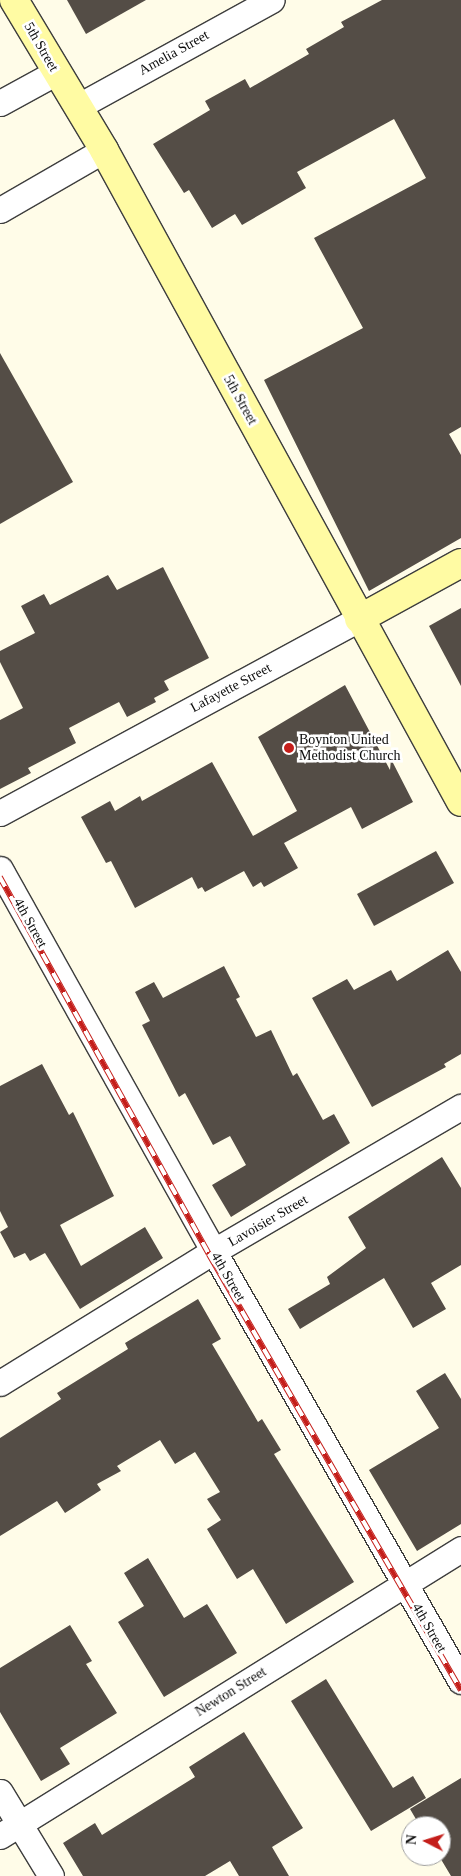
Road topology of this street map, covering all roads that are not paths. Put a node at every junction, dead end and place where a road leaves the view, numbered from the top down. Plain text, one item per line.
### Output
1 (14, 0) edge
2 (272, 0) edge
3 (55, 73) junction
4 (0, 103) edge
5 (77, 107) junction
6 (104, 150) junction
7 (0, 210) edge
8 (461, 563) edge
9 (359, 619) junction
10 (461, 802) edge
11 (0, 813) edge
12 (0, 869) edge
13 (461, 1108) edge
14 (214, 1252) junction
15 (0, 1383) edge
16 (461, 1549) edge
17 (404, 1585) junction
18 (461, 1681) edge
19 (0, 1792) edge
20 (10, 1830) edge
21 (51, 1876) edge

1 - 3 main road, 5th Street
2 - 5 street, Amelia Street
3 - 4 street
3 - 5 main road, 5th Street
5 - 6 main road, 5th Street
6 - 7 street
6 - 9 main road, 5th Street
8 - 9 main road, Lafayette Street
9 - 10 main road, 5th Street
9 - 11 street, Lafayette Street
12 - 14 street, 4th Street
13 - 14 street, Lavoisier Street
14 - 15 street, Lavoisier Street
14 - 17 street, 4th Street
16 - 17 street, Newton Street
17 - 18 street, 4th Street
17 - 20 street, Newton Street
19 - 20 street
20 - 21 street

